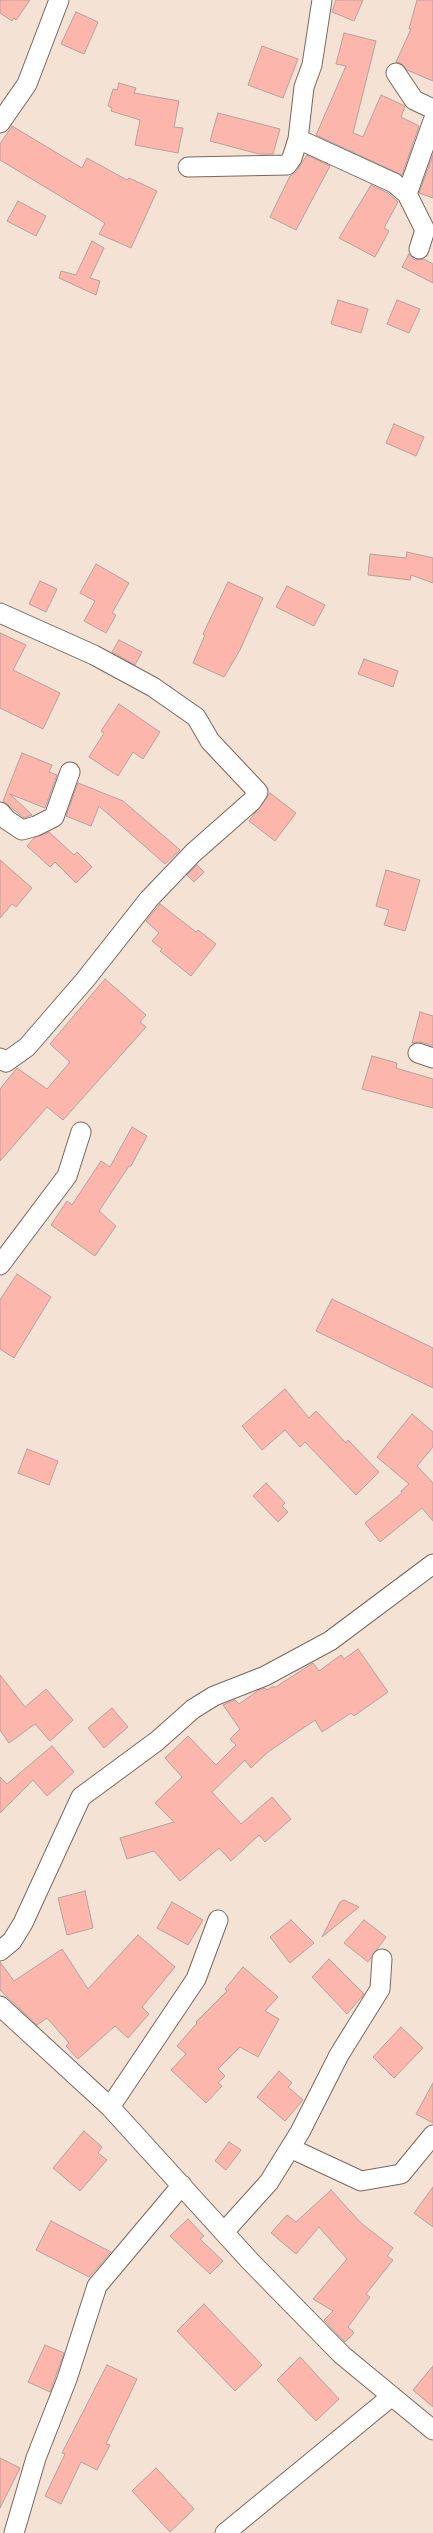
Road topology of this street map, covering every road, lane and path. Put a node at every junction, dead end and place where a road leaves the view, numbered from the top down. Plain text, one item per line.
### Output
1 (58, 0) edge
2 (322, 0) edge
3 (396, 73) dead end
4 (433, 109) edge
5 (433, 121) edge
6 (0, 123) edge
7 (298, 139) junction
8 (188, 167) dead end
9 (407, 194) junction
10 (419, 249) dead end
11 (0, 613) edge
12 (70, 772) dead end
13 (0, 812) edge
14 (0, 1058) edge
15 (81, 1132) dead end
16 (0, 1265) edge
17 (433, 1564) edge
18 (218, 1920) dead end
19 (0, 1951) edge
20 (382, 1959) dead end
21 (0, 2006) edge
22 (110, 2107) junction
23 (433, 2135) edge
24 (290, 2148) junction
25 (182, 2185) junction
26 (224, 2232) junction
27 (392, 2396) junction
28 (433, 2430) edge
29 (14, 2533) edge
30 (225, 2533) edge

1 - 6 street
2 - 7 street
3 - 4 street
5 - 9 street
7 - 8 street
7 - 9 street
9 - 10 street
11 - 14 street
12 - 13 street
15 - 16 street
17 - 19 street
18 - 22 street
20 - 24 street
21 - 22 street
22 - 25 street
23 - 24 street
24 - 26 street
25 - 26 street
25 - 29 street
26 - 27 street
27 - 28 street
27 - 30 street

